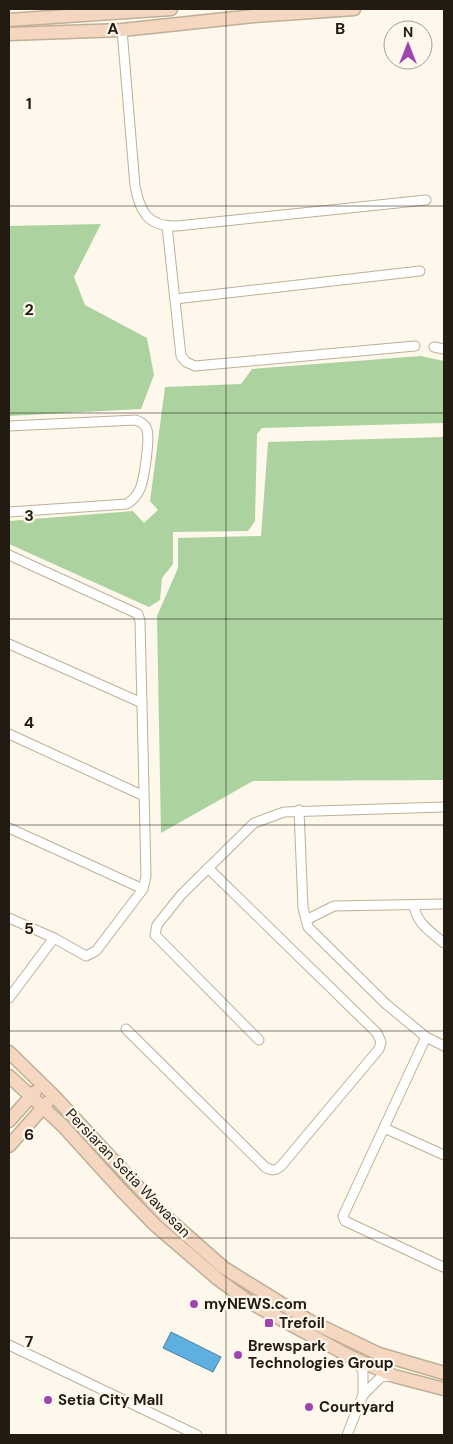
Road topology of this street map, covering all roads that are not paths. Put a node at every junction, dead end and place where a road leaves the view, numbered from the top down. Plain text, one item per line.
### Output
1 (171, 9) edge
2 (354, 9) edge
3 (307, 10) edge
4 (9, 20) edge
5 (122, 30) junction
6 (9, 34) edge
7 (426, 200) dead end
8 (167, 226) junction
9 (420, 271) dead end
10 (175, 299) junction
11 (415, 346) dead end
12 (434, 347) dead end
13 (444, 349) edge
14 (9, 426) edge
15 (9, 512) edge
16 (9, 554) edge
17 (9, 644) edge
18 (142, 703) junction
19 (9, 734) edge
20 (144, 796) junction
21 (444, 807) edge
22 (300, 810) junction
23 (9, 828) edge
24 (208, 868) junction
25 (143, 888) junction
26 (444, 904) edge
27 (414, 905) junction
28 (9, 918) edge
29 (306, 920) junction
30 (54, 938) junction
31 (444, 943) edge
32 (9, 998) edge
33 (126, 1029) dead end
34 (426, 1037) junction
35 (259, 1040) dead end
36 (444, 1046) edge
37 (9, 1052) edge
38 (9, 1076) edge
39 (41, 1084) junction
40 (20, 1087) junction
41 (30, 1096) junction
42 (54, 1096) junction
43 (43, 1107) junction
44 (13, 1116) edge
45 (28, 1124) junction
46 (63, 1126) junction
47 (384, 1128) junction
48 (9, 1146) edge
49 (444, 1155) edge
50 (443, 1267) edge
51 (9, 1345) edge
52 (349, 1356) junction
53 (444, 1374) edge
54 (394, 1376) junction
55 (444, 1389) edge
56 (363, 1395) junction
57 (197, 1435) edge
58 (348, 1435) edge

1 - 4 street
2 - 3 street
3 - 5 street
5 - 6 street
5 - 8 street
7 - 8 street
8 - 10 street
9 - 10 street
10 - 11 street
12 - 13 street
14 - 15 street
16 - 18 street
17 - 18 street
18 - 20 street
19 - 20 street
20 - 25 street
21 - 22 street
22 - 24 street
22 - 29 street
23 - 25 street
24 - 33 street
24 - 35 street
25 - 30 street
26 - 27 street
27 - 29 street
27 - 31 street
28 - 30 street
29 - 34 street
30 - 32 street
34 - 36 street
34 - 47 street
37 - 39 street, Persiaran Setia Wawasan
38 - 40 street, Persiaran Setia Wawasan
39 - 41 street
39 - 42 street, Persiaran Setia Wawasan
40 - 41 street, Persiaran Setia Wawasan
40 - 44 street
41 - 43 street, Persiaran Setia Wawasan
41 - 44 street
42 - 43 street
42 - 53 street, Persiaran Setia Wawasan
43 - 45 street
43 - 46 street, Persiaran Setia Wawasan
45 - 46 street
45 - 48 street
46 - 52 street, Persiaran Setia Wawasan
47 - 49 street
47 - 50 street
51 - 57 street
52 - 54 street, Persiaran Setia Wawasan
52 - 56 street
54 - 55 street, Persiaran Setia Wawasan
54 - 56 street
56 - 58 street

